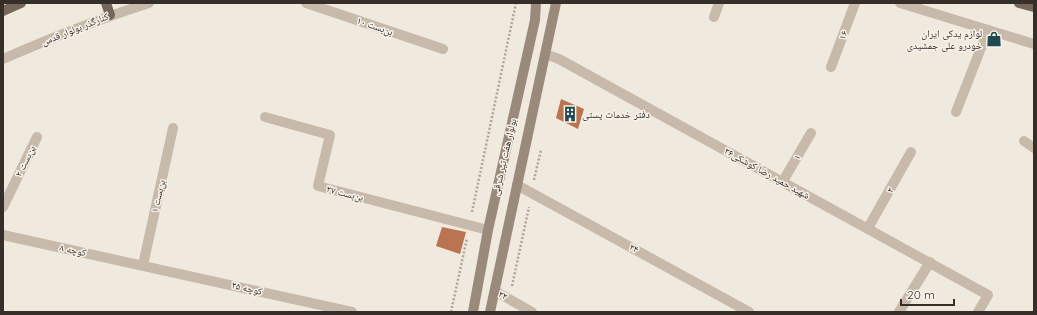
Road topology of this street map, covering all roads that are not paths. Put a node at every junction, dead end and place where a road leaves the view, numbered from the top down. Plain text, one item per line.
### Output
1 (21, 3) edge
2 (106, 3) edge
3 (149, 3) edge
4 (306, 3) edge
5 (536, 3) edge
6 (719, 3) edge
7 (855, 3) edge
8 (900, 3) edge
9 (1019, 3) edge
10 (556, 4) edge
11 (1034, 7) edge
12 (3, 11) edge
13 (110, 15) junction
14 (714, 17) dead end
15 (988, 30) junction
16 (1034, 44) edge
17 (443, 49) dead end
18 (546, 54) junction
19 (3, 59) edge
20 (831, 67) dead end
21 (956, 112) dead end
22 (265, 117) dead end
23 (174, 128) dead end
24 (812, 133) dead end
25 (37, 137) dead end
26 (1024, 141) dead end
27 (1034, 148) edge
28 (911, 152) dead end
29 (783, 181) junction
30 (517, 185) junction
31 (3, 207) edge
32 (868, 228) junction
33 (488, 230) junction
34 (3, 235) edge
35 (930, 262) junction
36 (142, 265) junction
37 (495, 291) junction
38 (352, 312) edge
39 (473, 312) edge
40 (490, 312) edge
41 (532, 312) edge
42 (749, 312) edge
43 (899, 312) edge
44 (978, 312) edge

1 - 12 main road
2 - 13 main road
3 - 13 street, کنارگذر بولوار قدس
4 - 17 street, بن‌بست ۱۰
5 - 33 main road, بولوار هفت تیر شرقی
6 - 14 street
7 - 20 street, ۱۶
8 - 15 street
9 - 11 main road
10 - 18 main road, بولوار هفت تیر شرقی
13 - 19 street, کنارگذر بولوار قدس
15 - 16 street
15 - 21 street
18 - 29 street, شهید حمید رضا کوشکی۲۶
18 - 30 main road, بولوار هفت تیر شرقی
22 - 33 street, بن‌بست ۲۷
23 - 36 street, بن‌بست ۱
24 - 29 street, ۱
25 - 31 street, بن‌بست ۲
26 - 27 street
28 - 32 street, ۲
29 - 32 street, شهید حمید رضا کوشکی۲۶
30 - 37 main road, بولوار هفت تیر شرقی
30 - 42 street, ۲۴
32 - 35 street, شهید حمید رضا کوشکی۲۶
33 - 39 main road, بولوار هفت تیر شرقی
34 - 36 street, کوچه ۸
35 - 43 street
35 - 44 street, شهید حمید رضا کوشکی۲۶
36 - 38 street, کوچه ۲۵
37 - 40 main road, بولوار هفت تیر شرقی
37 - 41 street, ۲۲

